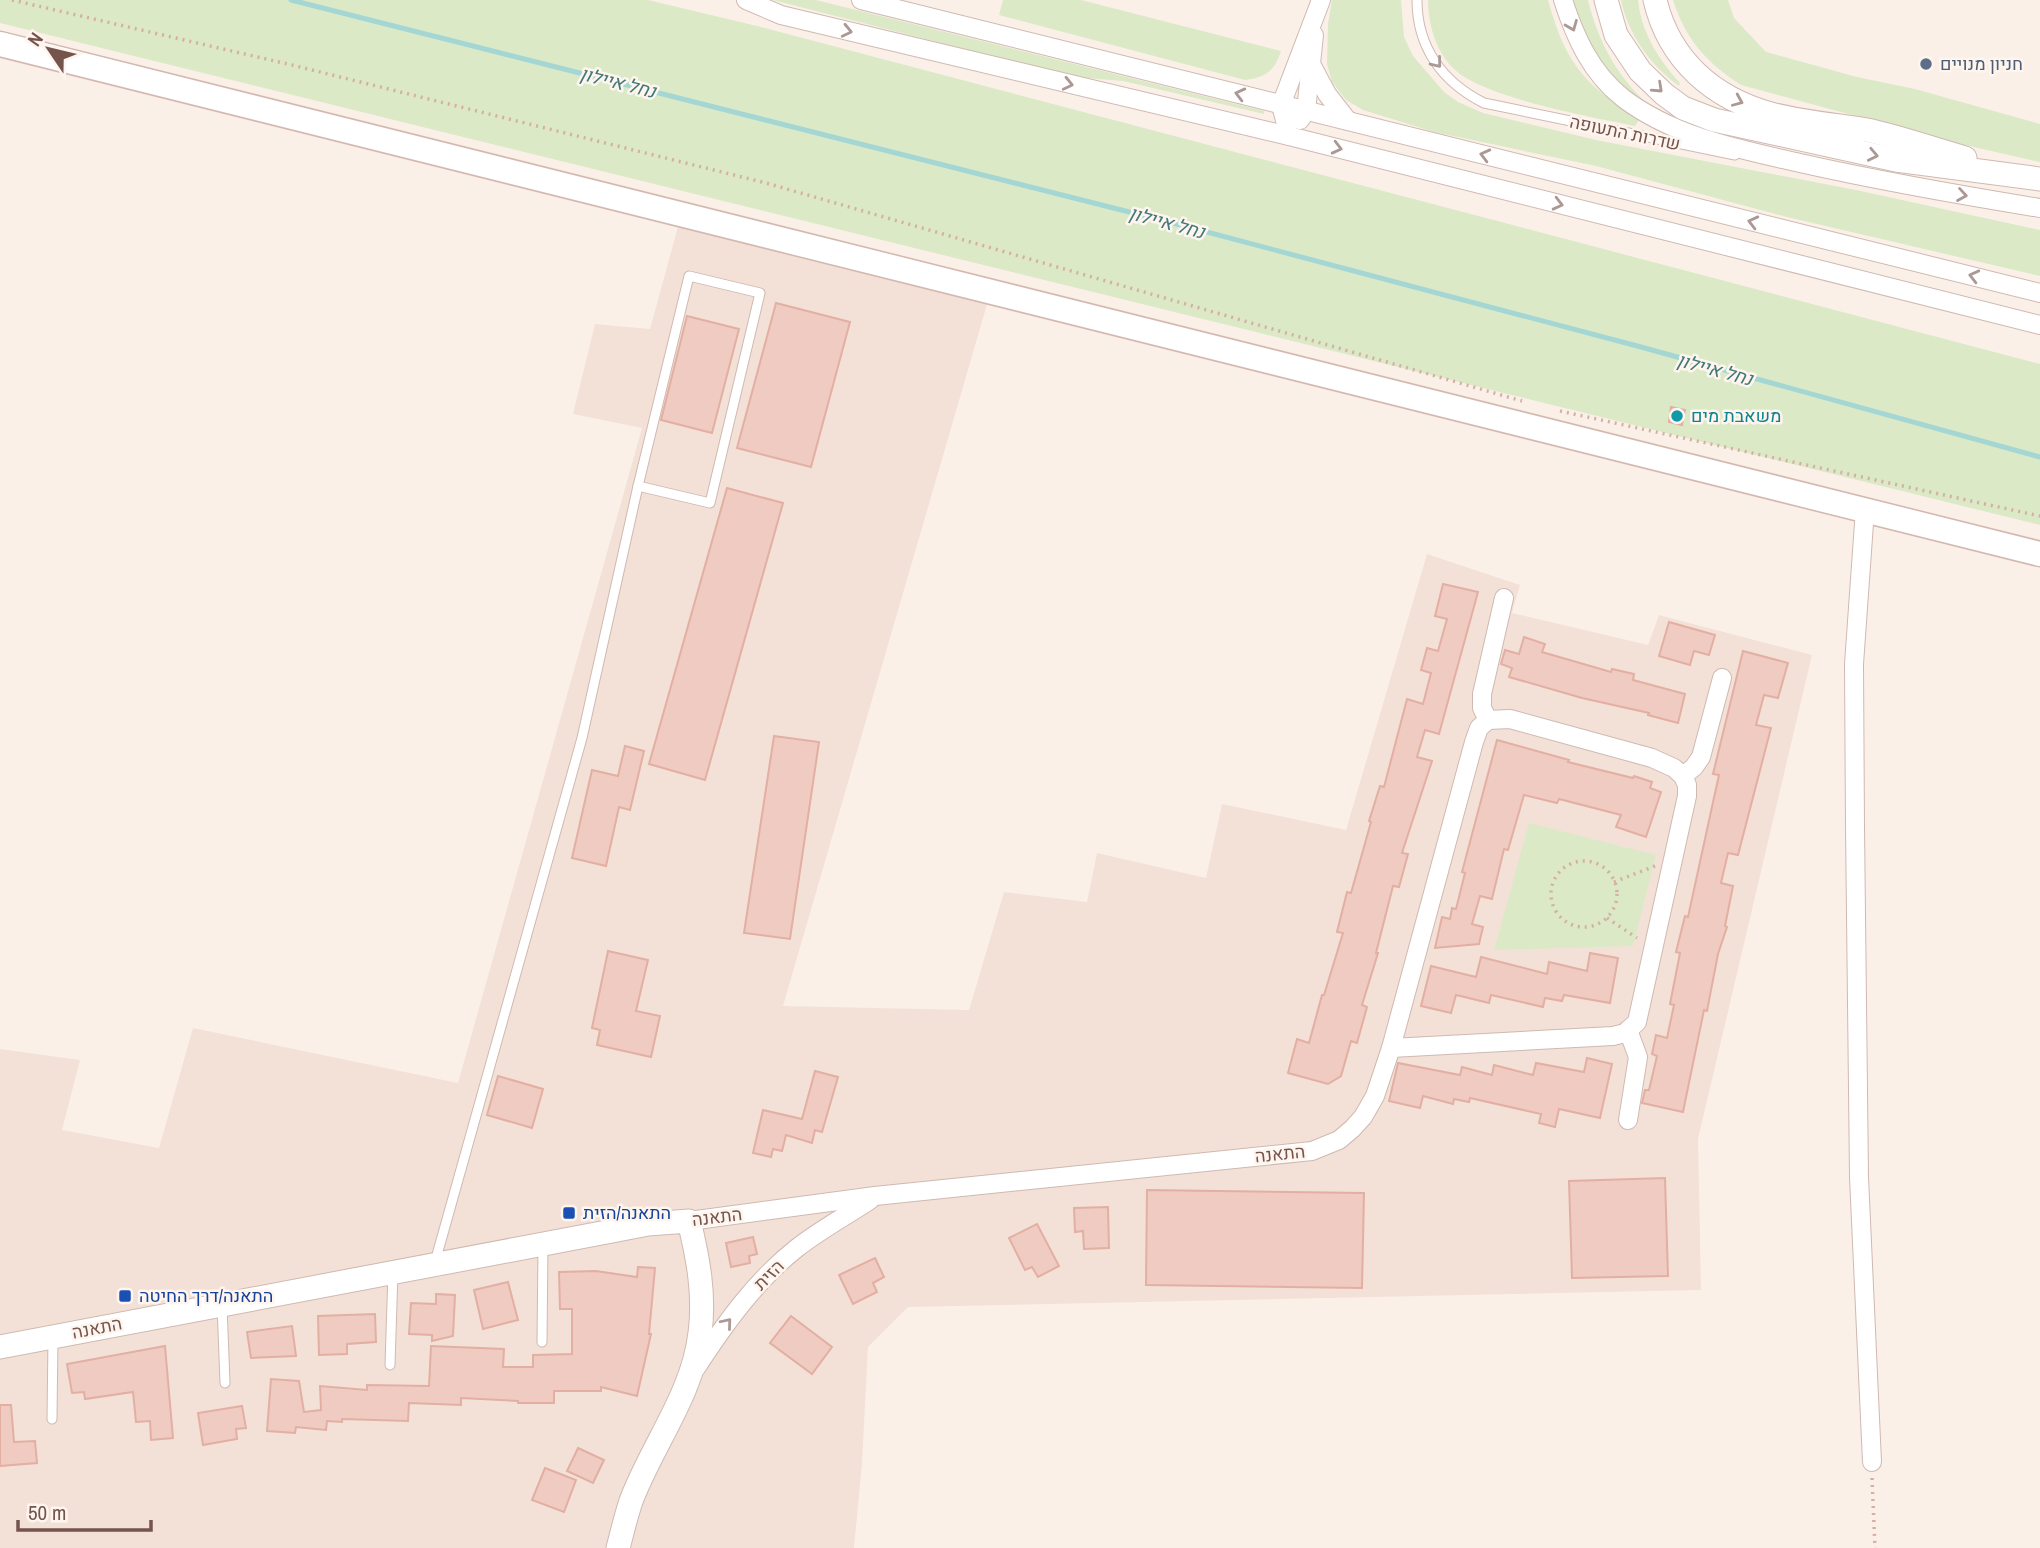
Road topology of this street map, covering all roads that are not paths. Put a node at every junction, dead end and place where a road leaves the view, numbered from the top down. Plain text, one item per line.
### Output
1 (746, 0) edge
2 (861, 0) edge
3 (1417, 0) edge
4 (1563, 0) edge
5 (1606, 0) edge
6 (1319, 9) edge
7 (1658, 9) edge
8 (0, 44) edge
9 (1311, 64) junction
10 (1281, 105) junction
11 (1306, 111) junction
12 (1348, 121) junction
13 (1289, 136) junction
14 (2040, 179) edge
15 (1894, 184) junction
16 (2040, 208) edge
17 (2040, 293) edge
18 (2040, 325) edge
19 (638, 486) junction
20 (1865, 509) junction
21 (2040, 554) edge
22 (1504, 598) dead end
23 (1722, 678) dead end
24 (1488, 720) junction
25 (1683, 776) junction
26 (1629, 1030) junction
27 (1391, 1048) junction
28 (1628, 1120) dead end
29 (874, 1196) junction
30 (689, 1221) junction
31 (543, 1244) junction
32 (434, 1265) junction
33 (393, 1272) junction
34 (222, 1305) junction
35 (53, 1336) junction
36 (542, 1342) dead end
37 (0, 1347) edge
38 (390, 1365) dead end
39 (688, 1380) junction
40 (225, 1383) dead end
41 (52, 1419) dead end
42 (1872, 1462) road end
43 (618, 1548) edge

1 -> 13 street
10 -> 2 street
3 -> 15 lane, שדרות התעופה
4 -> 15 street
5 -> 14 street
6 - 9 street
6 - 10 street
7 -> 14 street
8 - 20 main road
9 - 11 street
9 - 12 street
10 - 11 street
10 - 13 street
11 - 12 street
11 - 13 street
17 -> 12 street
13 -> 18 street
15 -> 16 street
19 - 19 lane
19 - 32 lane
20 - 21 main road
20 - 42 street
22 - 24 street
23 - 25 street
24 - 25 street
24 - 27 street
25 - 26 street
26 - 27 street
26 - 28 street
27 - 29 street, התאנה
29 - 30 street, התאנה
39 -> 29 street, הזית
30 - 31 street, התאנה
30 - 39 street, הזית
31 - 32 street, התאנה
31 - 36 lane
32 - 33 street, התאנה
33 - 34 street, התאנה
33 - 38 lane
34 - 35 street, התאנה
34 - 40 lane
35 - 37 street, התאנה
35 - 41 lane
39 - 43 street, הזית

